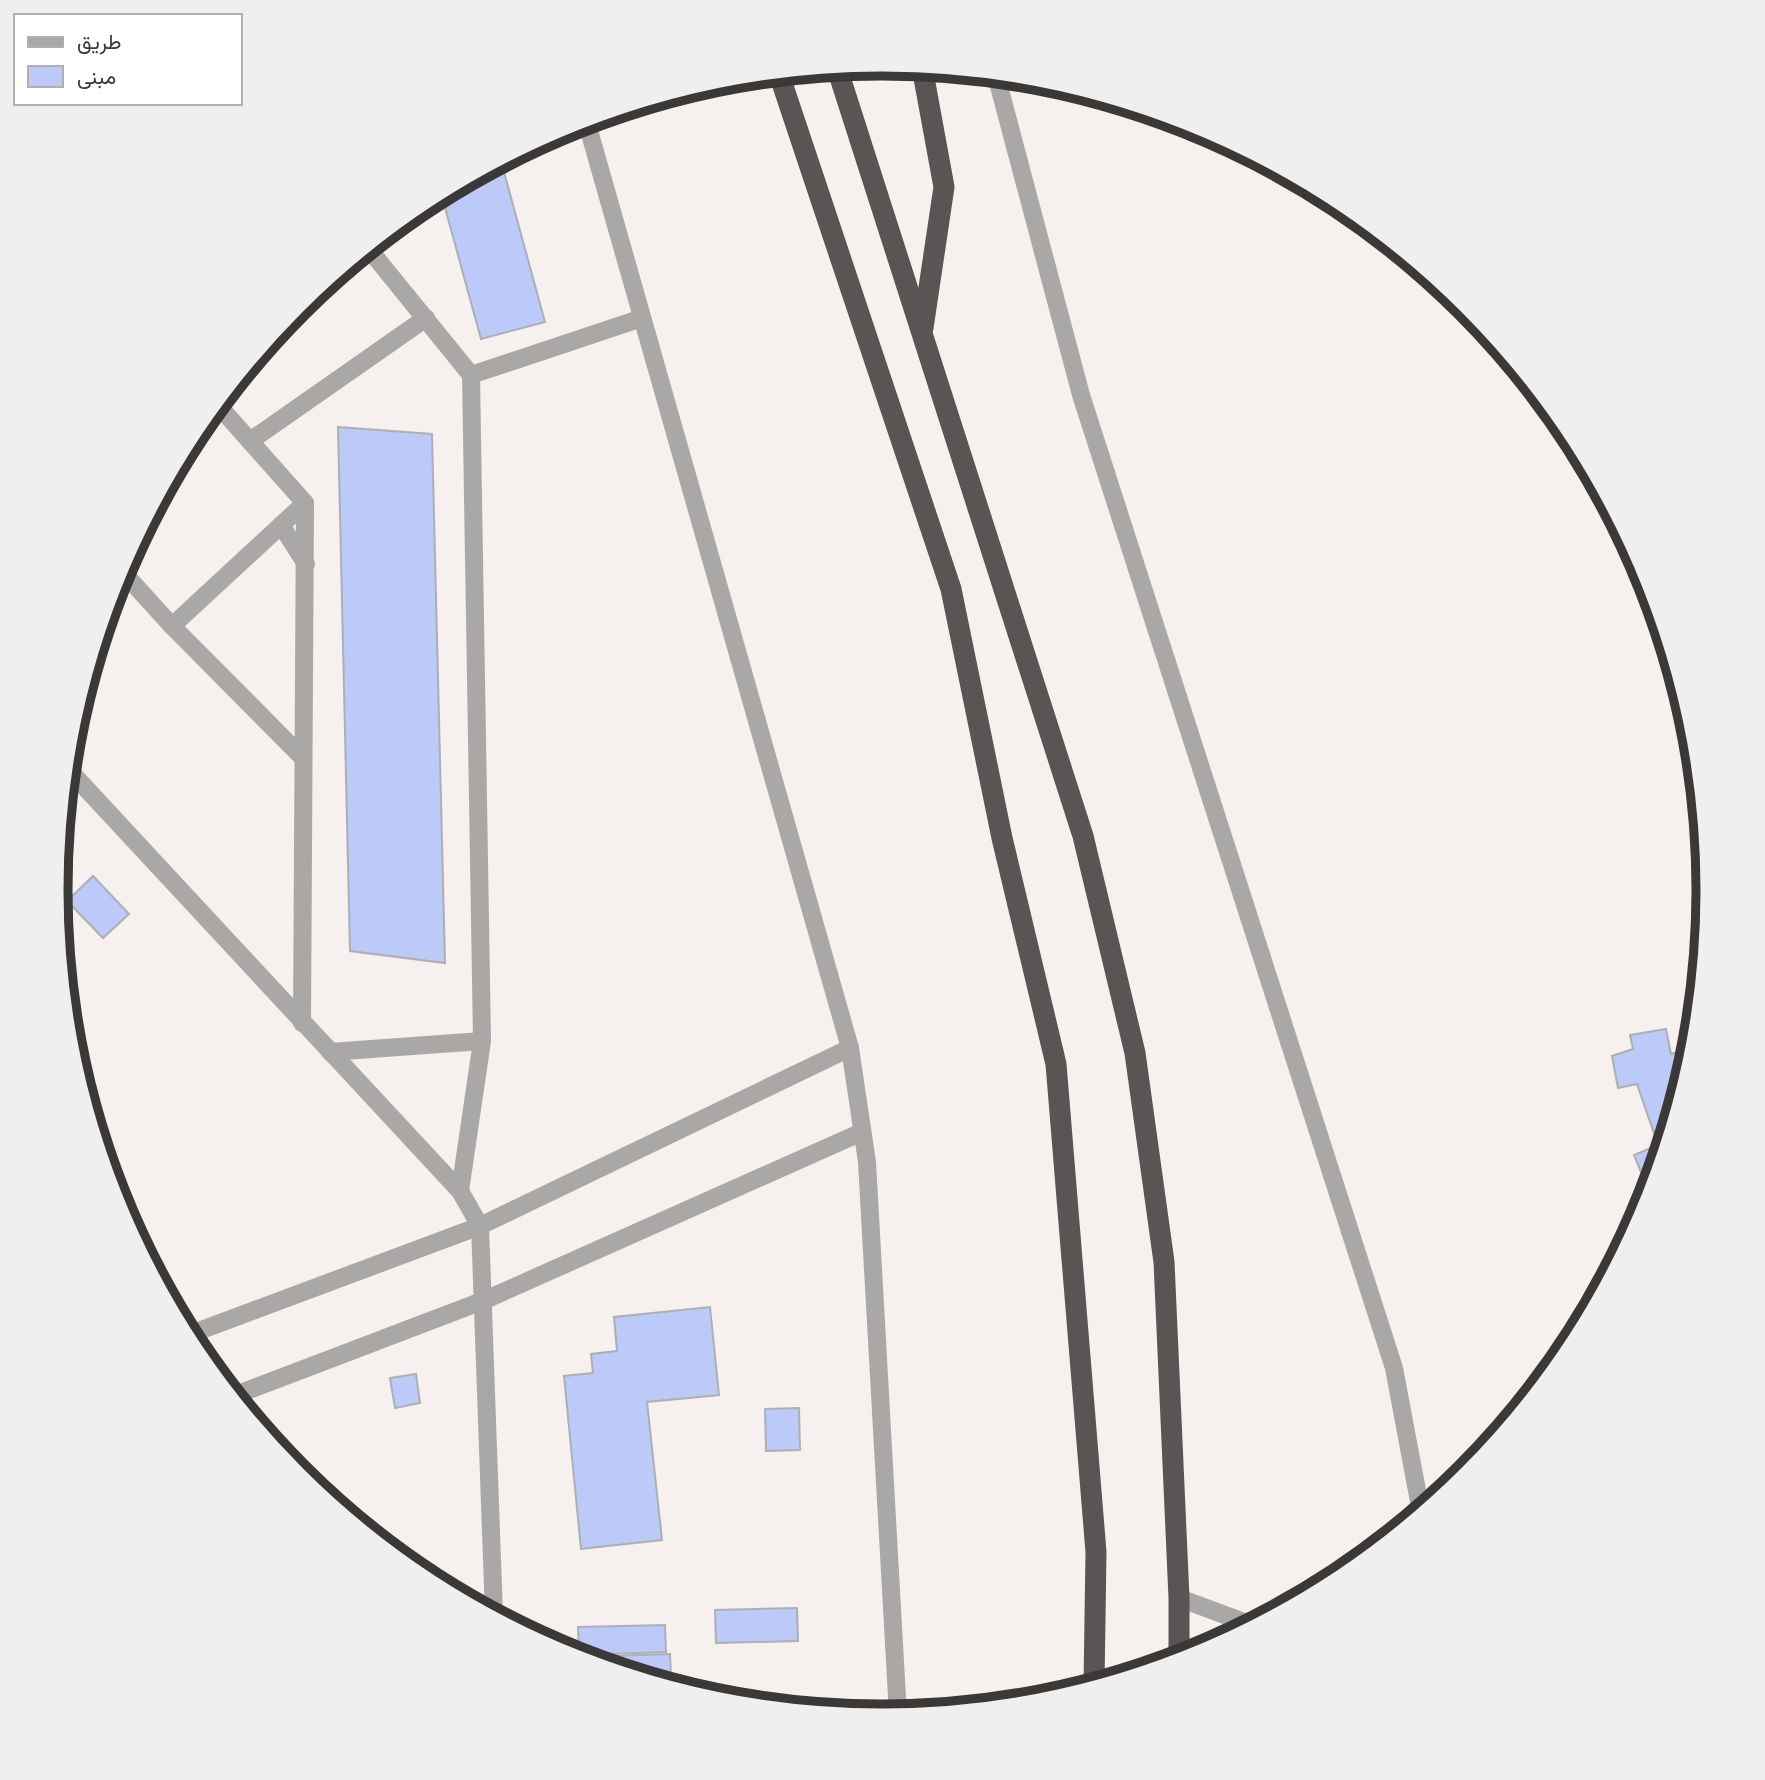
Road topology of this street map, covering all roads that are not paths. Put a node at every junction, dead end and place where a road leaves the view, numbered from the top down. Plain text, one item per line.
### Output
1 (840, 77) edge
2 (924, 77) edge
3 (782, 82) edge
4 (999, 84) edge
5 (589, 131) edge
6 (374, 255) edge
7 (426, 318) junction
8 (642, 318) junction
9 (923, 333) junction
10 (471, 374) junction
11 (224, 412) edge
12 (250, 441) junction
13 (305, 503) junction
14 (281, 525) junction
15 (306, 564) junction
16 (129, 579) edge
17 (172, 626) junction
18 (303, 758) junction
19 (76, 778) edge
20 (302, 1023) junction
21 (482, 1041) junction
22 (850, 1048) junction
23 (330, 1052) junction
24 (862, 1132) junction
25 (460, 1191) junction
26 (480, 1226) junction
27 (485, 1300) junction
28 (198, 1331) edge
29 (242, 1392) edge
30 (1419, 1502) edge
31 (1179, 1598) junction
32 (494, 1605) edge
33 (1241, 1621) edge
34 (1179, 1648) edge
35 (1094, 1677) edge
36 (897, 1704) edge

1 - 9 highway
2 - 9 highway
3 - 35 highway
4 - 30 street
5 - 8 street
6 - 7 street
7 - 10 street
7 - 12 street
8 - 10 street
8 - 22 street
9 - 31 highway
10 - 21 street
11 - 12 street
12 - 13 street
13 - 14 street
13 - 15 street
14 - 15 street
14 - 17 street
15 - 18 street
16 - 17 street
17 - 18 street
18 - 20 street
19 - 20 street
20 - 23 street
21 - 23 street
21 - 25 street
22 - 24 street
22 - 26 street
23 - 25 street
24 - 27 street
24 - 36 street
25 - 26 street
26 - 27 street
26 - 28 street
27 - 29 street
27 - 32 street
31 - 33 street
31 - 34 highway

